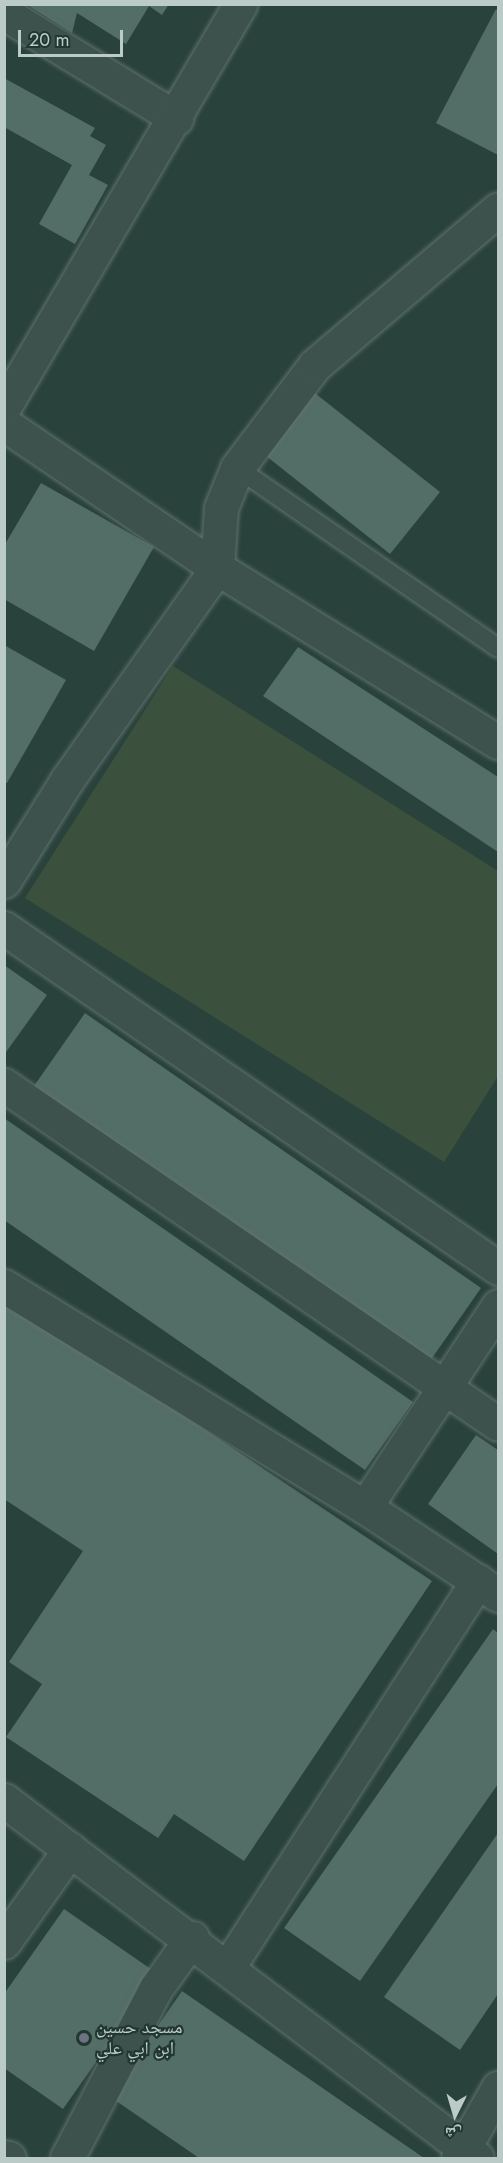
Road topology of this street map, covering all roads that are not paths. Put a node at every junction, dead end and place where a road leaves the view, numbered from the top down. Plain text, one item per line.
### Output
1 (240, 4) edge
2 (4, 13) edge
3 (176, 118) junction
4 (498, 209) edge
5 (4, 407) edge
6 (4, 424) edge
7 (237, 468) junction
8 (216, 568) junction
9 (498, 648) edge
10 (498, 742) edge
11 (4, 881) edge
12 (4, 928) edge
13 (4, 1085) edge
14 (498, 1268) edge
15 (4, 1286) edge
16 (498, 1306) edge
17 (446, 1386) junction
18 (498, 1424) edge
19 (365, 1507) junction
20 (488, 1588) edge
21 (4, 1800) edge
22 (70, 1849) junction
23 (192, 1938) junction
24 (4, 1942) edge
25 (228, 1967) junction
26 (498, 2088) edge
27 (466, 2155) edge
28 (4, 2157) edge
29 (9, 2158) edge
30 (67, 2158) edge

1 - 3 street
2 - 3 street
3 - 5 street
4 - 7 street
6 - 8 street
7 - 8 street
7 - 9 lane
8 - 10 street
8 - 11 street
12 - 14 street
13 - 17 street
15 - 19 street
16 - 17 street
17 - 18 street
17 - 19 street
19 - 20 street
20 - 25 street
21 - 22 street
22 - 23 street
22 - 24 street
23 - 25 street
23 - 30 street
25 - 27 street
26 - 27 street
28 - 29 street

